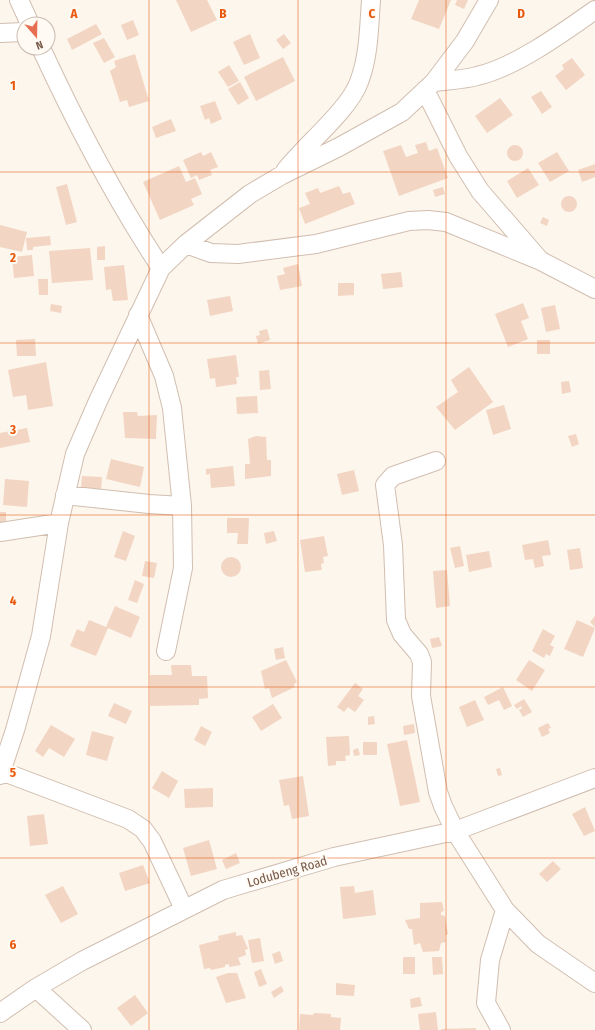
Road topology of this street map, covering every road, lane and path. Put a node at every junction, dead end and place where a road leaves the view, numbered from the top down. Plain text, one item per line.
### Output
1 (19, 0) edge
2 (371, 0) edge
3 (489, 0) edge
4 (595, 10) edge
5 (26, 16) edge
6 (16, 32) edge
7 (0, 33) edge
8 (45, 56) edge
9 (430, 86) junction
10 (282, 174) junction
11 (186, 244) junction
12 (541, 261) junction
13 (161, 268) junction
14 (595, 290) edge
15 (138, 315) junction
16 (436, 461) dead end
17 (65, 495) junction
18 (182, 506) junction
19 (59, 523) junction
20 (0, 532) edge
21 (166, 651) dead end
22 (0, 773) edge
23 (595, 778) edge
24 (454, 831) junction
25 (184, 909) junction
26 (505, 910) junction
27 (595, 983) edge
28 (36, 988) junction
29 (0, 1012) edge
30 (82, 1030) edge
31 (502, 1030) edge

1 - 5 street
2 - 10 street
3 - 9 street
4 - 9 street
6 - 7 street
8 - 13 street
9 - 10 street
9 - 12 street
10 - 11 street
11 - 12 street
11 - 13 street
12 - 14 street
13 - 15 street
15 - 17 street
15 - 18 street
16 - 24 street
17 - 18 street
17 - 19 street
18 - 21 street
19 - 20 street
19 - 22 street
22 - 25 street
23 - 24 street, Lodubeng Road
24 - 25 street, Lodubeng Road
24 - 26 street
25 - 28 street, Lodubeng Road
26 - 27 street
26 - 31 street
28 - 29 street, Lodubeng Road
28 - 30 street

